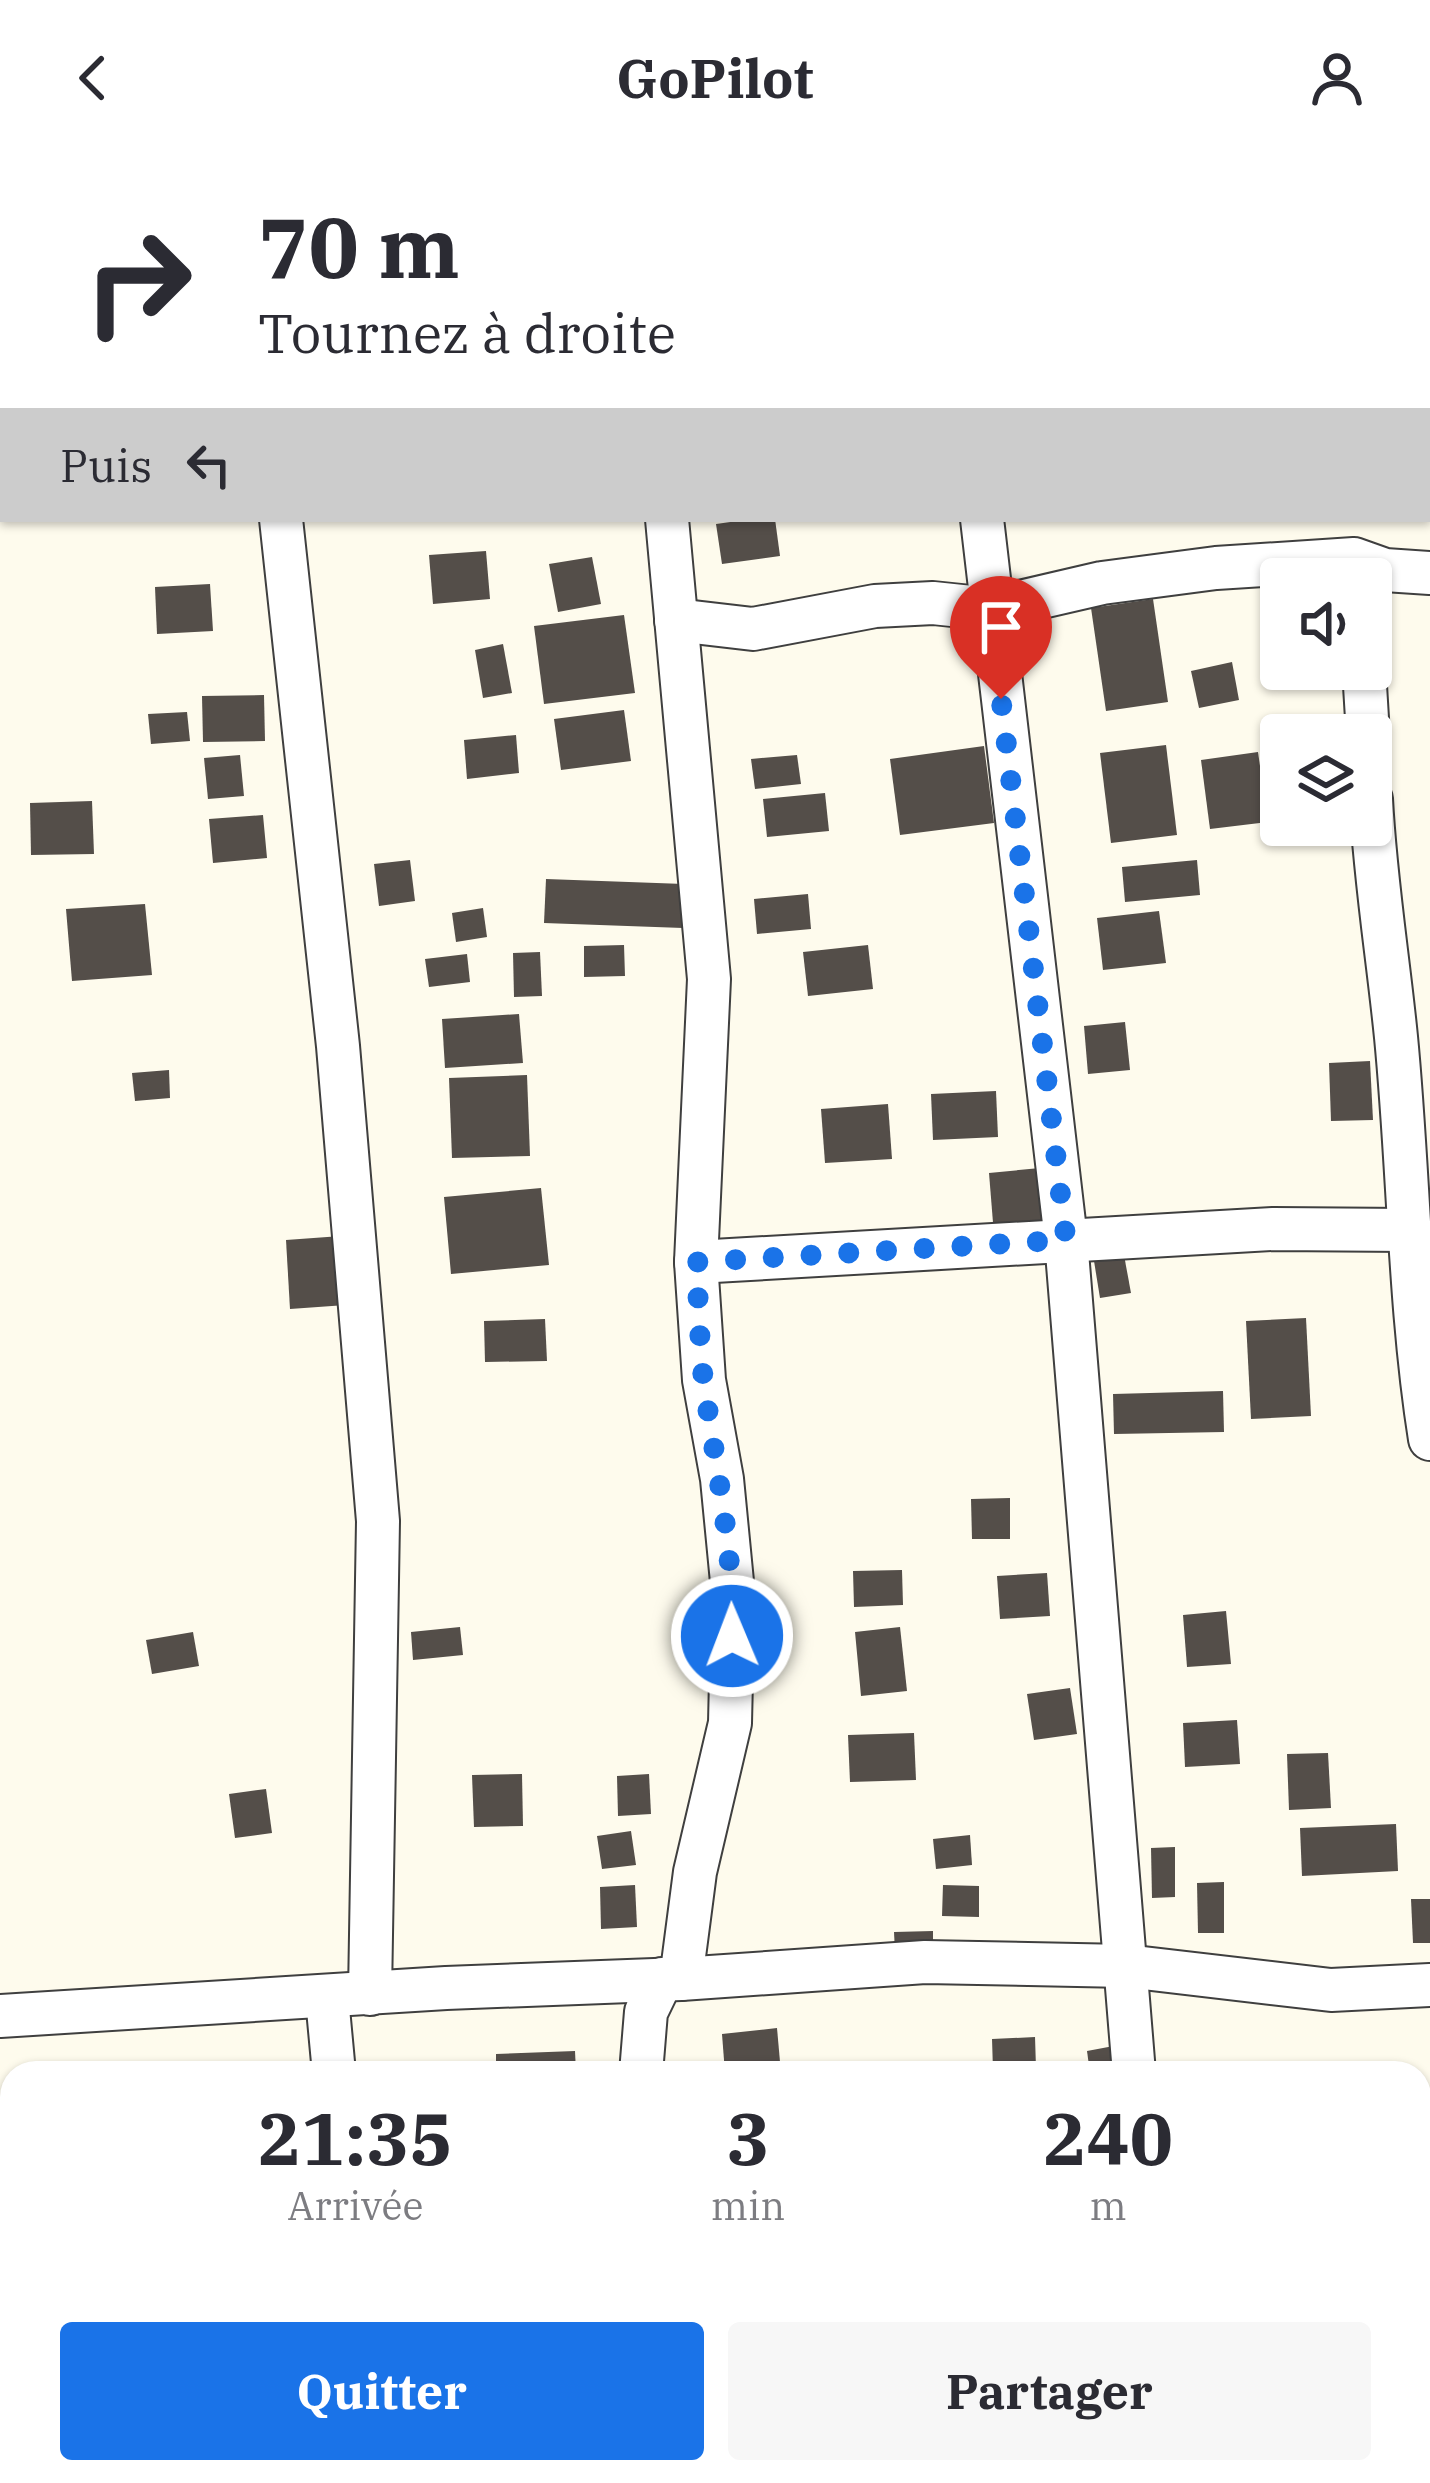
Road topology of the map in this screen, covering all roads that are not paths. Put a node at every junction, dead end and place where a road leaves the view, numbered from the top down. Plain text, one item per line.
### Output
1 (281, 522) edge
2 (665, 522) edge
3 (982, 522) edge
4 (1353, 552) edge
5 (1430, 573) edge
6 (991, 609) junction
7 (676, 620) junction
8 (1374, 846) edge
9 (1413, 1031) edge
10 (1408, 1229) junction
11 (1066, 1240) junction
12 (696, 1262) junction
13 (1430, 1439) edge
14 (1126, 1966) junction
15 (672, 1979) junction
16 (1430, 1984) edge
17 (370, 1994) junction
18 (327, 1998) junction
19 (0, 2016) edge
20 (333, 2061) edge
21 (642, 2061) edge
22 (1133, 2061) edge

1 - 17 street
2 - 7 street
3 - 6 street
4 - 5 street
4 - 6 street
6 - 7 street
6 - 11 street
7 - 12 street
8 - 9 street
9 - 10 street
10 - 11 street
10 - 13 street
11 - 12 street
11 - 14 street
12 - 15 street
14 - 15 street
14 - 16 street
14 - 22 street
15 - 17 street
15 - 21 street
17 - 18 street
18 - 19 street
18 - 20 street

